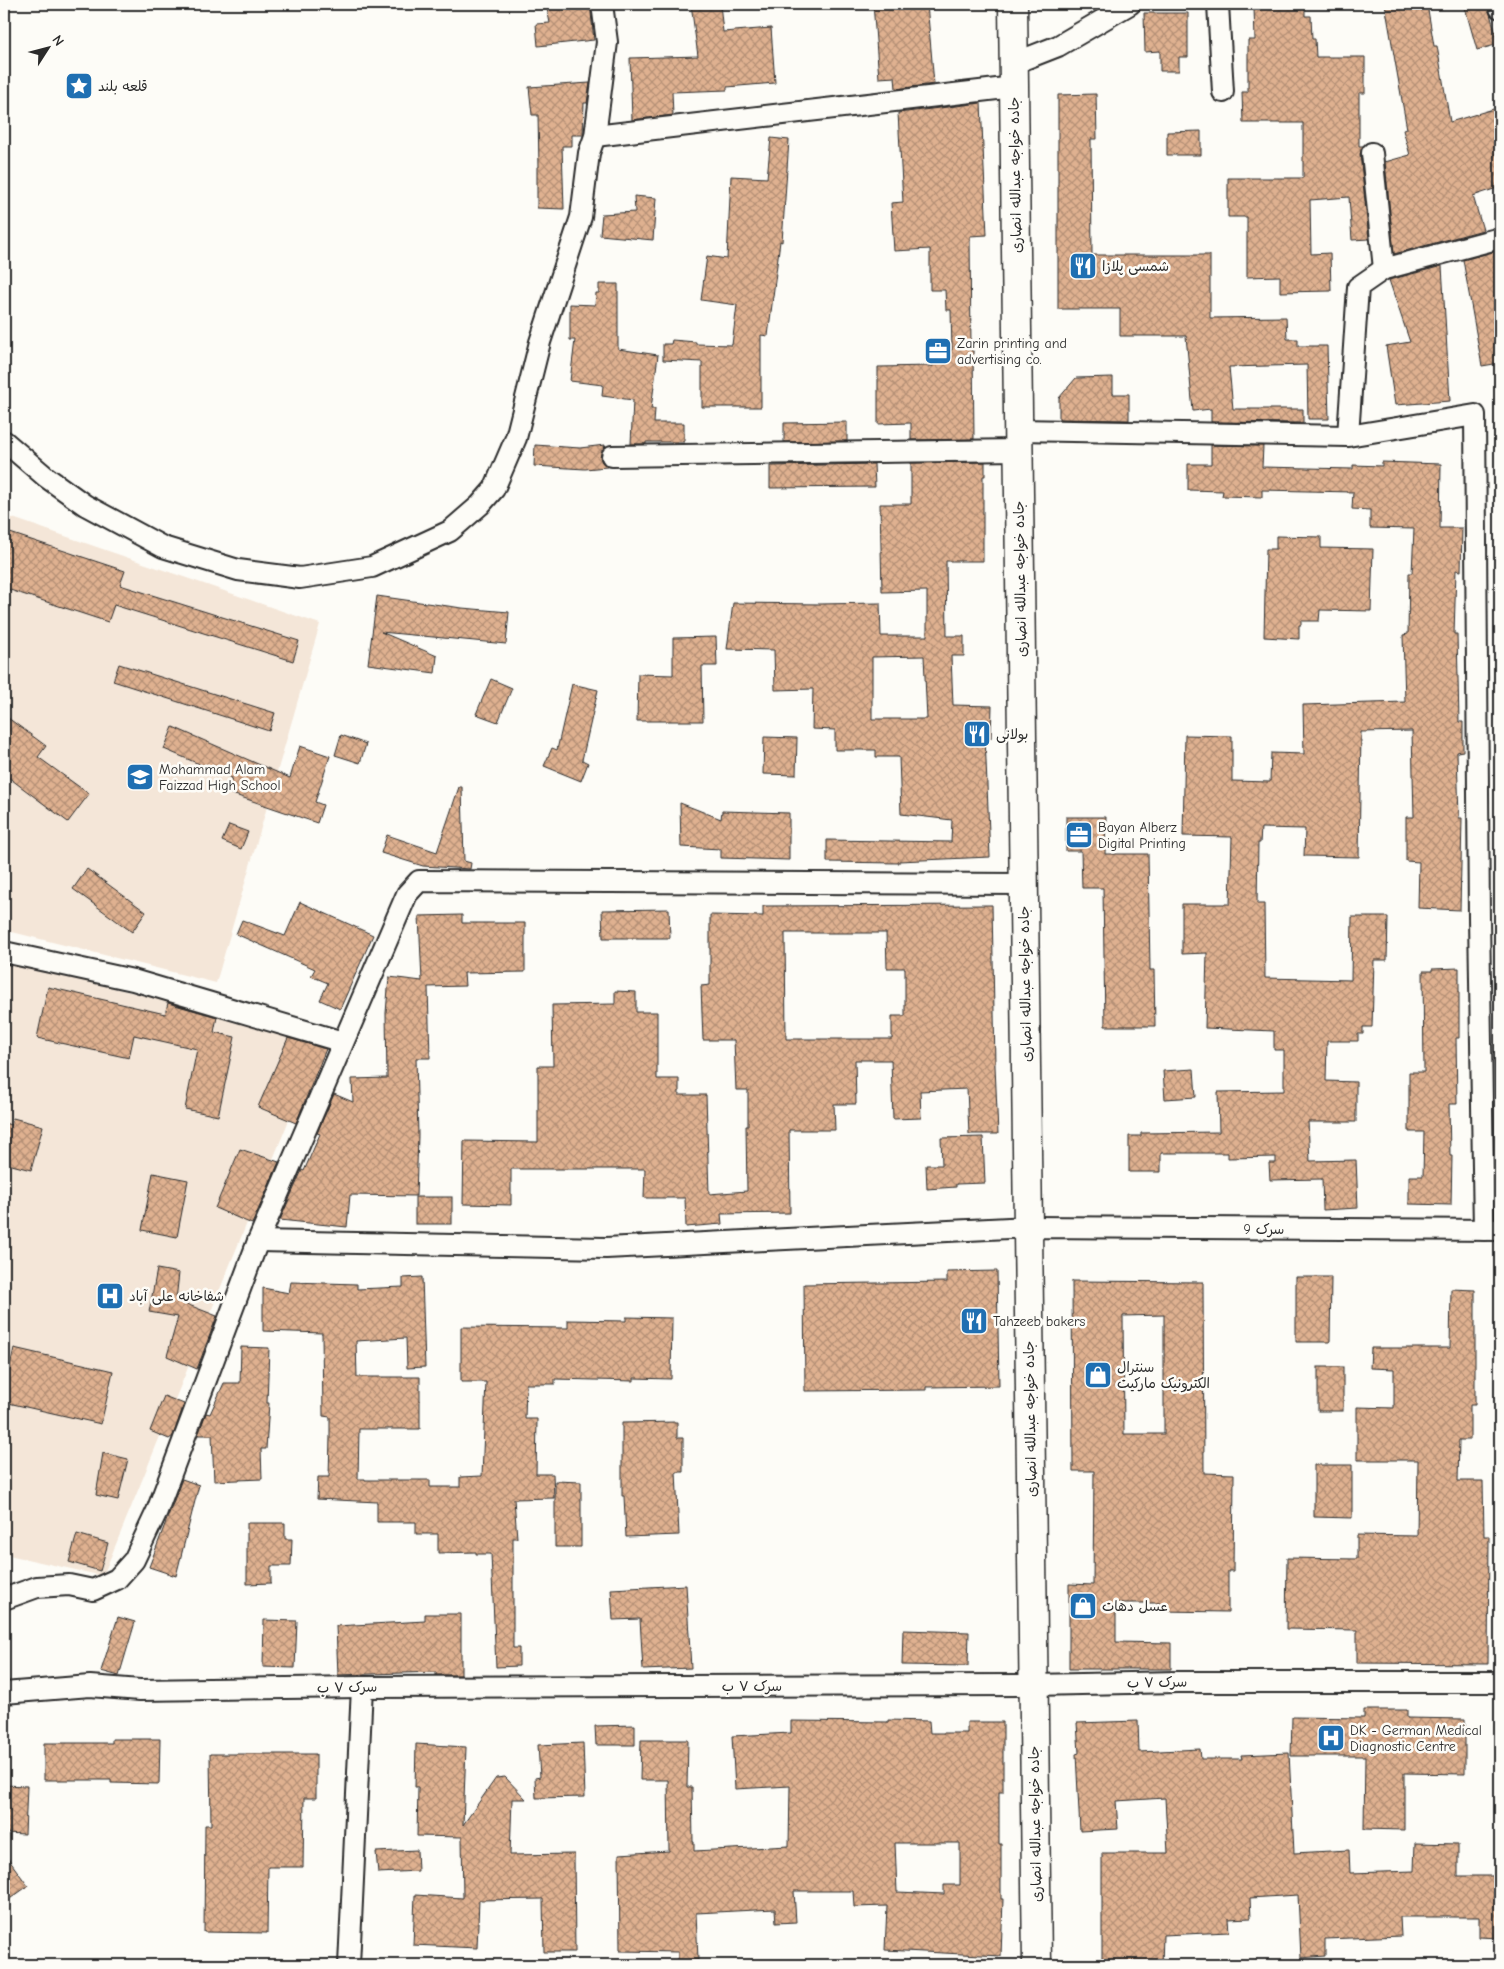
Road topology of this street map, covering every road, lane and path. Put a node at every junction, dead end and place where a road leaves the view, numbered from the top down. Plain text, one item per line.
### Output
1 (602, 4) edge
2 (1013, 4) edge
3 (1130, 4) edge
4 (1218, 4) edge
5 (1499, 4) edge
6 (1500, 8) edge
7 (1013, 76) junction
8 (1223, 92) dead end
9 (596, 136) junction
10 (1372, 153) dead end
11 (1500, 238) edge
12 (1384, 270) junction
13 (1348, 436) junction
14 (1018, 440) junction
15 (4, 441) edge
16 (612, 456) dead end
17 (1024, 884) junction
18 (4, 952) edge
19 (343, 1042) junction
20 (1028, 1227) junction
21 (1492, 1230) edge
22 (258, 1241) junction
23 (4, 1599) edge
24 (1500, 1682) edge
25 (1033, 1685) junction
26 (362, 1687) junction
27 (4, 1693) edge
28 (349, 1965) edge
29 (1037, 1965) edge

1 - 9 street
2 - 7 main road, جاده خواجه عبدالله انصاری
3 - 7 street
4 - 8 street
5 - 6 street
7 - 9 street
7 - 14 main road, جاده خواجه عبدالله انصاری
9 - 15 street
10 - 12 street
11 - 12 street
12 - 13 street
13 - 14 street
13 - 21 street
14 - 16 street
14 - 17 main road, جاده خواجه عبدالله انصاری
17 - 19 street
17 - 20 main road, جاده خواجه عبدالله انصاری
18 - 19 street
19 - 22 street
20 - 21 street, سرک 9
20 - 22 street, سرک 9
20 - 25 main road, جاده خواجه عبدالله انصاری
22 - 23 street
24 - 25 street, سرک ۷ ب
25 - 26 street, سرک ۷ ب
25 - 29 main road, جاده خواجه عبدالله انصاری
26 - 27 street, سرک ۷ ب
26 - 28 street

